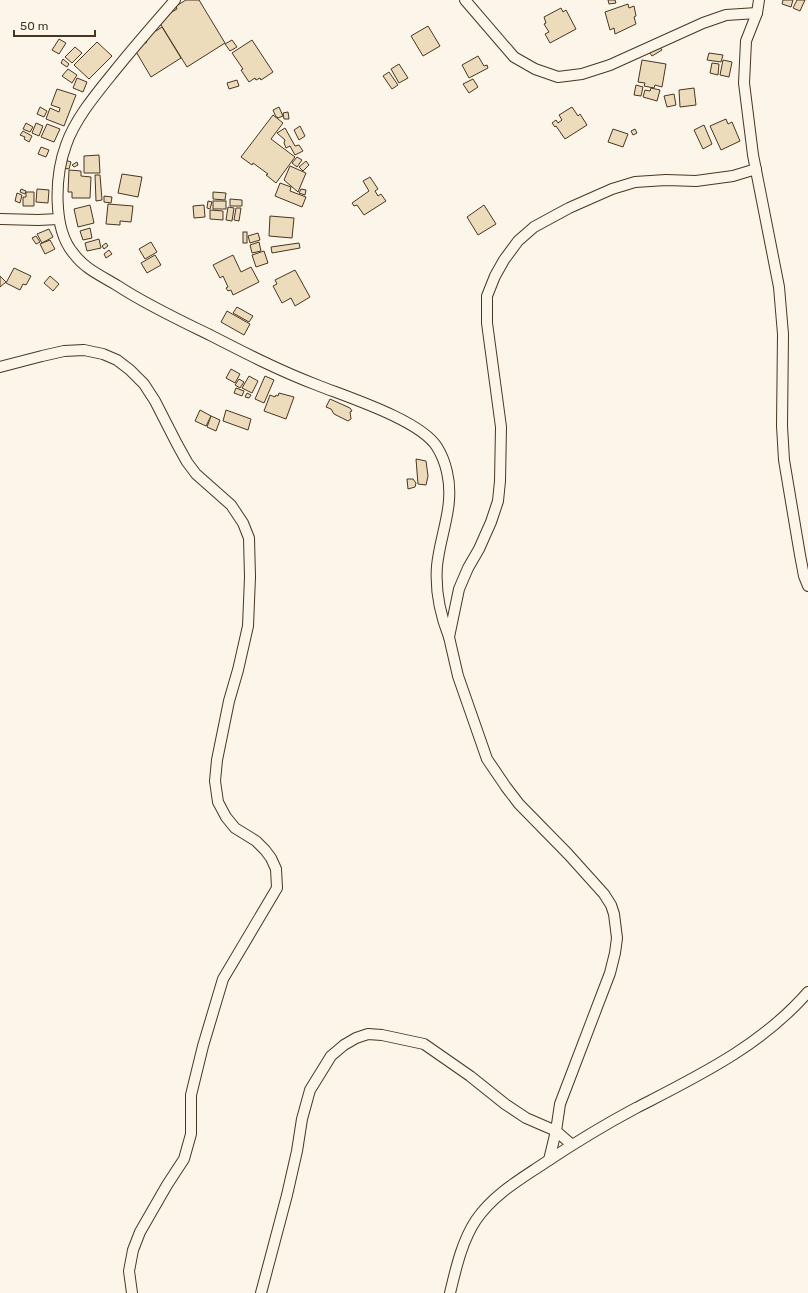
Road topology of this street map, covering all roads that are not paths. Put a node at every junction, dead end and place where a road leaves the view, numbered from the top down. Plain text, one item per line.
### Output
1 (175, 0) edge
2 (464, 0) edge
3 (759, 0) edge
4 (757, 13) junction
5 (756, 169) junction
6 (0, 219) edge
7 (59, 219) junction
8 (0, 367) edge
9 (808, 586) edge
10 (450, 637) junction
11 (807, 994) edge
12 (556, 1131) junction
13 (571, 1144) junction
14 (549, 1160) junction
15 (132, 1293) edge
16 (261, 1293) edge
17 (450, 1293) edge

1 - 7 street
2 - 4 street
3 - 4 street
4 - 5 street
5 - 9 street
5 - 10 street
6 - 7 street
7 - 10 street
8 - 15 street
10 - 12 street
11 - 13 street
12 - 13 street
12 - 14 street
12 - 16 street
13 - 14 street
14 - 17 street

